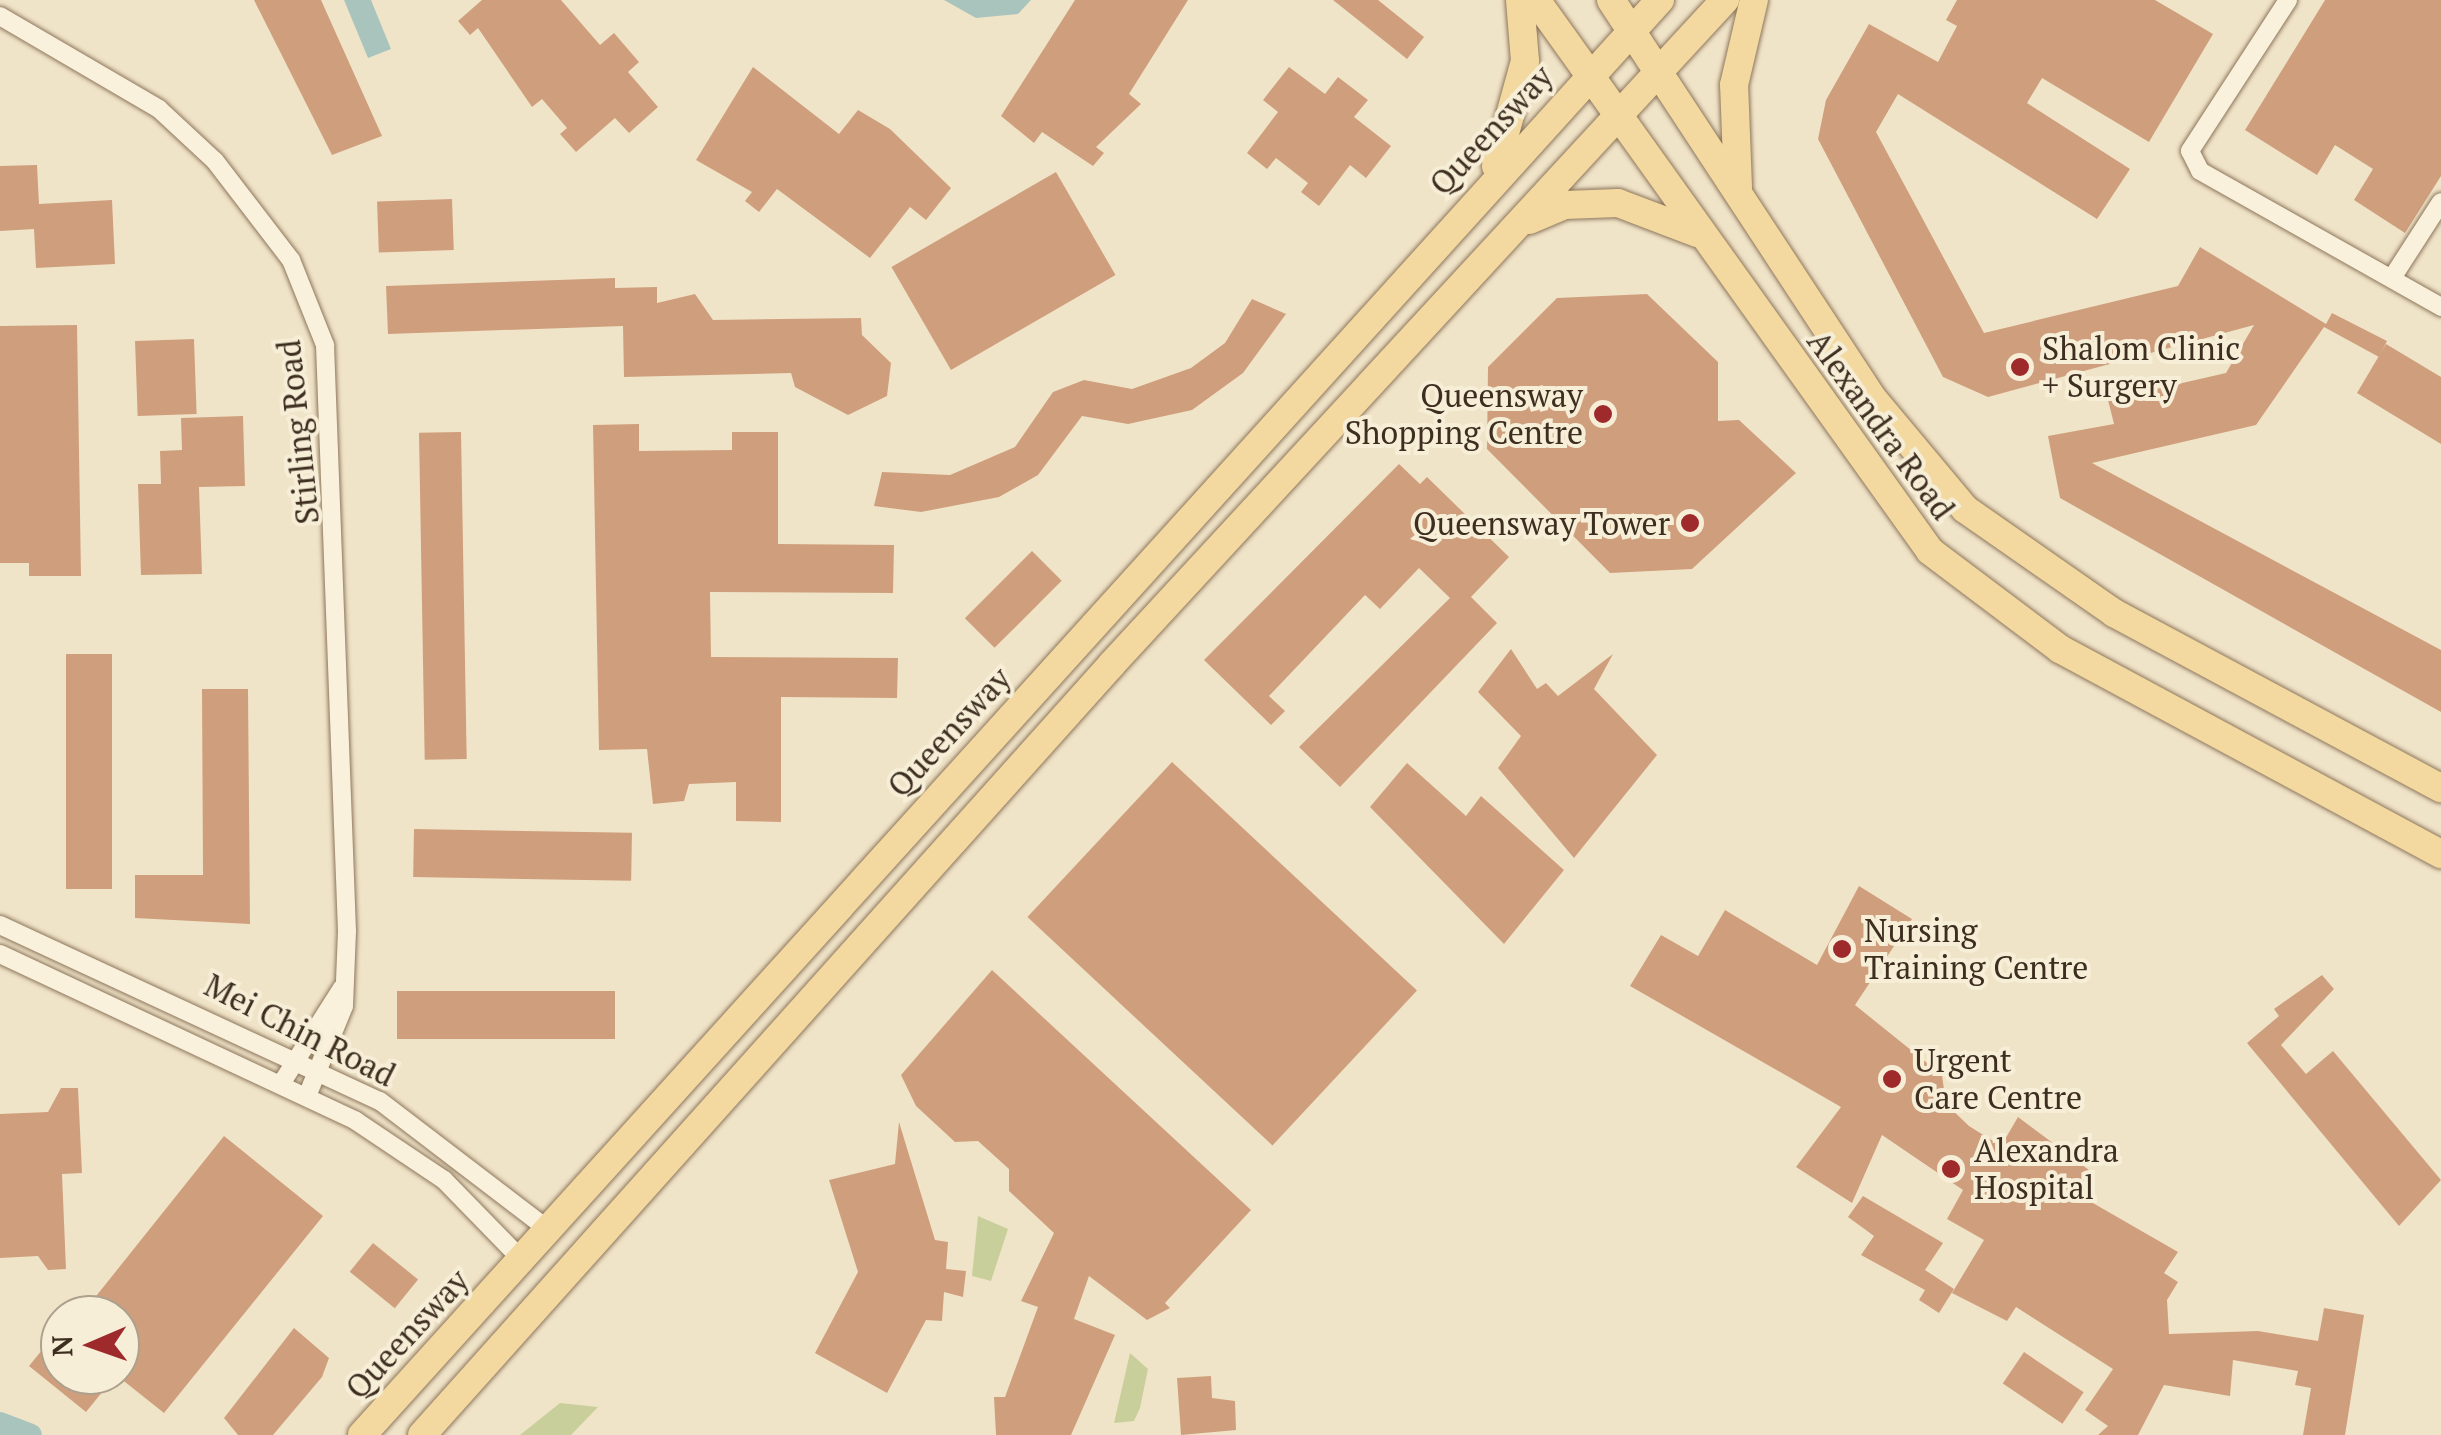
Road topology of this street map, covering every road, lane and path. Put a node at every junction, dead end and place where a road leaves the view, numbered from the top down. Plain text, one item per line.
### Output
1 (1520, 0) edge
2 (1536, 0) edge
3 (1611, 0) edge
4 (1660, 0) edge
5 (1726, 0) edge
6 (1754, 0) edge
7 (2288, 0) edge
8 (0, 16) edge
9 (1629, 31) junction
10 (1663, 74) junction
11 (1587, 77) junction
12 (1622, 120) junction
13 (1490, 181) junction
14 (1738, 188) junction
15 (2441, 202) edge
16 (1518, 224) junction
17 (1709, 240) junction
18 (2392, 278) junction
19 (2441, 307) edge
20 (2441, 788) edge
21 (2441, 854) edge
22 (0, 924) edge
23 (0, 954) edge
24 (342, 988) junction
25 (295, 1058) junction
26 (320, 1070) junction
27 (281, 1084) junction
28 (306, 1096) junction
29 (654, 1113) junction
30 (690, 1144) junction
31 (621, 1150) junction
32 (659, 1179) junction
33 (549, 1230) junction
34 (522, 1260) junction
35 (503, 1352) junction
36 (424, 1369) junction
37 (362, 1435) edge
38 (422, 1435) edge

1 - 13 main road
2 - 11 main road, Alexandra Road
3 - 9 main road, Alexandra Road
4 - 9 main road, Queensway
5 - 10 main road
6 - 14 main road
7 - 18 street
8 - 24 street, Stirling Road
9 - 10 main road, Alexandra Road
9 - 11 main road, Queensway
10 - 12 main road
10 - 14 main road, Alexandra Road
11 - 12 main road, Alexandra Road
11 - 13 main road, Queensway
12 - 16 main road
12 - 17 main road, Alexandra Road
13 - 29 main road, Queensway
14 - 20 main road, Alexandra Road
15 - 18 street
16 - 17 main road
16 - 30 main road
17 - 21 main road, Alexandra Road
18 - 19 street
22 - 25 street, Mei Chin Road
23 - 27 street, Mei Chin Road
24 - 25 street
24 - 26 street, Stirling Road
25 - 26 street, Mei Chin Road
25 - 27 street
26 - 28 street, Stirling Road
26 - 33 street, Mei Chin Road
27 - 28 street, Mei Chin Road
28 - 34 street, Mei Chin Road
29 - 30 main road
29 - 31 main road, Queensway
30 - 32 main road
31 - 32 main road
31 - 33 main road, Queensway
32 - 35 main road
33 - 34 main road, Queensway
34 - 36 main road, Queensway
35 - 36 main road
35 - 38 main road
36 - 37 main road, Queensway

